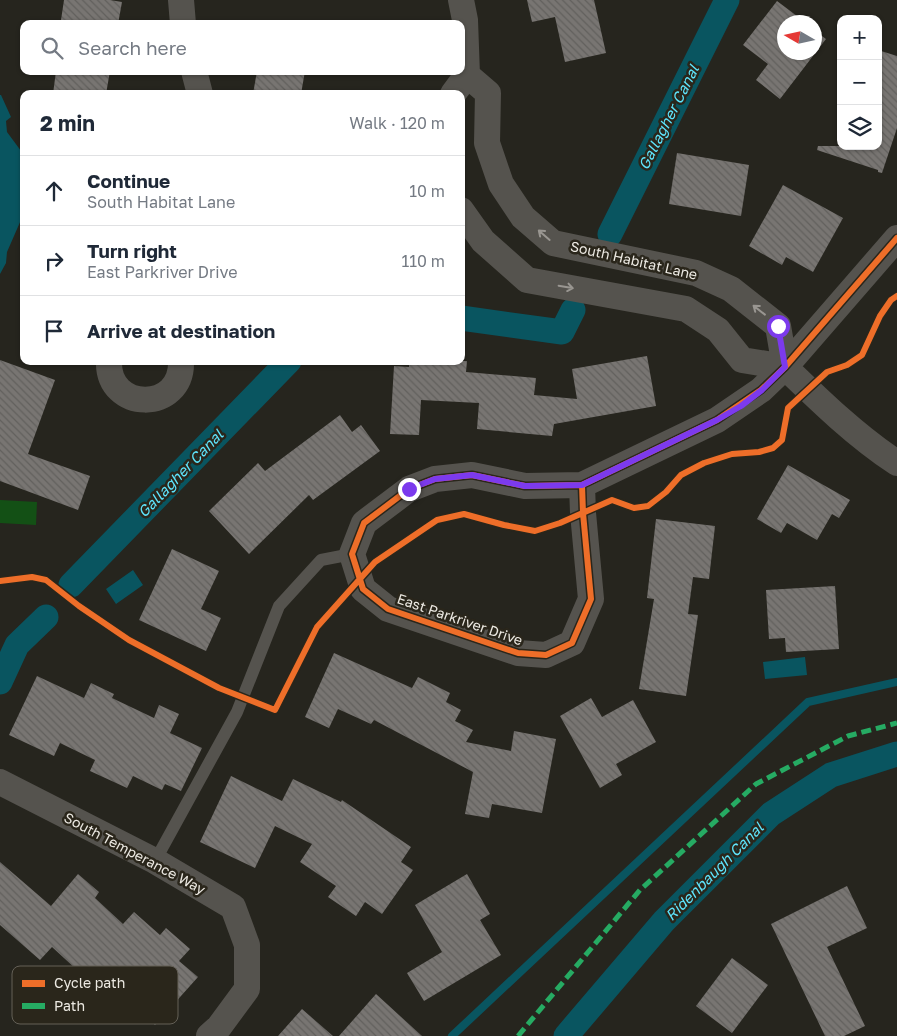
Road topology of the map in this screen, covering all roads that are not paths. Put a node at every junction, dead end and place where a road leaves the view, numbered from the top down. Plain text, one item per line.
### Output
1 (181, 0) edge
2 (461, 0) edge
3 (183, 20) edge
4 (465, 20) edge
5 (195, 75) edge
6 (460, 84) edge
7 (199, 90) edge
8 (465, 216) edge
9 (897, 238) edge
10 (110, 365) edge
11 (181, 365) edge
12 (785, 367) junction
13 (897, 463) edge
14 (582, 485) junction
15 (352, 554) junction
16 (0, 782) edge
17 (155, 861) junction
18 (209, 1036) edge

1 - 3 street
2 - 4 street, South Habitat Lane
5 - 7 street
12 -> 6 street, South Habitat Lane
8 -> 12 street
9 - 12 street
10 - 11 street
12 - 13 street
12 - 14 street
14 - 15 street
14 - 15 street, East Parkriver Drive
15 - 17 lane
16 - 17 street, South Temperance Way
17 - 18 street, South Temperance Way

